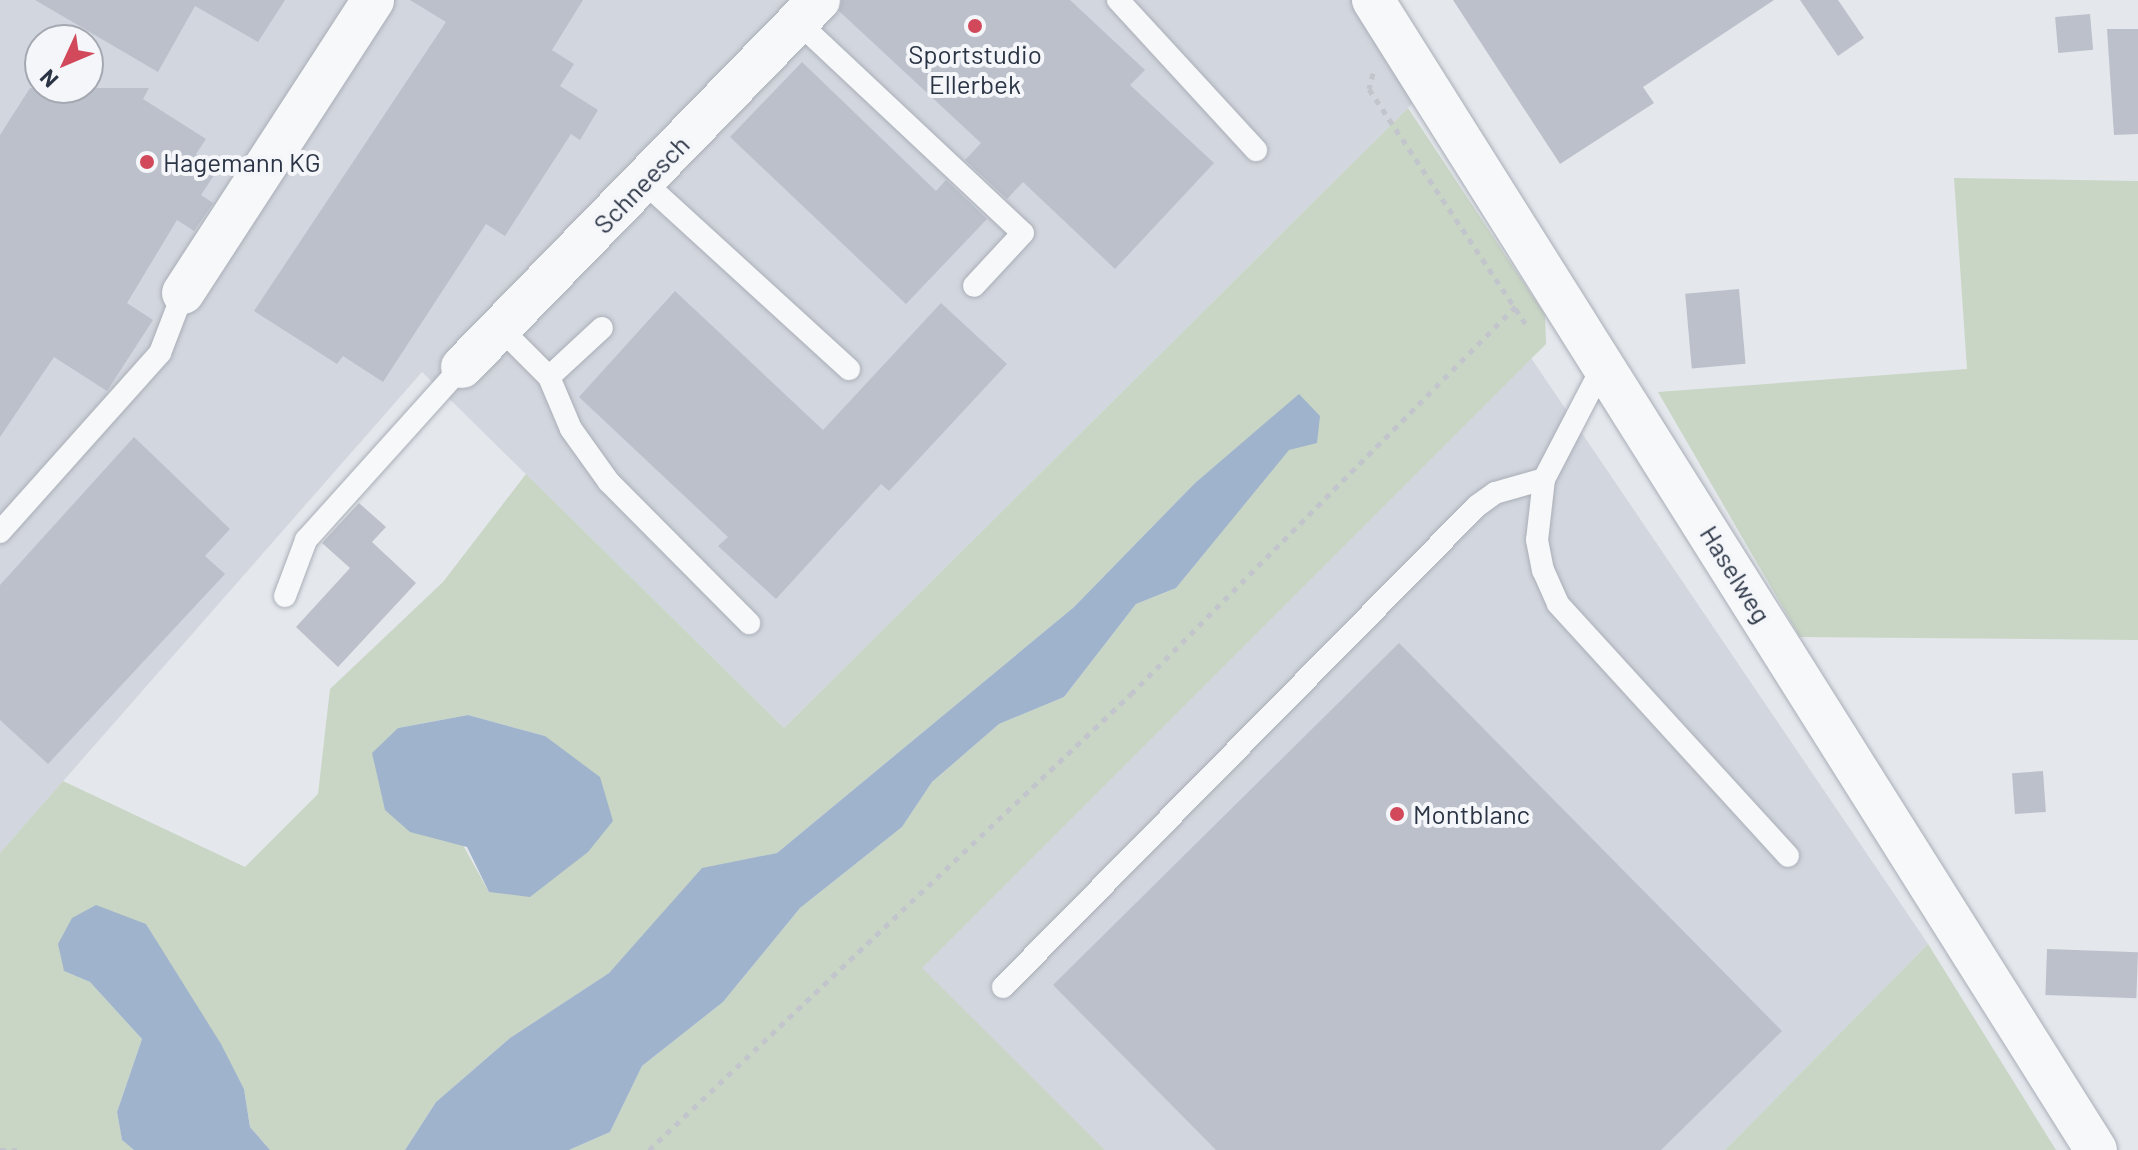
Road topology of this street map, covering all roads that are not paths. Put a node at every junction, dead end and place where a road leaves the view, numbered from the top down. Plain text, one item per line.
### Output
1 (373, 0) edge
2 (1118, 0) edge
3 (1373, 0) edge
4 (808, 11) edge
5 (1256, 150) dead end
6 (643, 181) junction
7 (974, 286) dead end
8 (183, 293) joint
9 (500, 328) junction
10 (602, 328) dead end
11 (1605, 362) junction
12 (462, 367) joint
13 (849, 369) dead end
14 (549, 377) junction
15 (1544, 479) junction
16 (0, 532) edge
17 (285, 596) dead end
18 (749, 623) dead end
19 (1788, 856) dead end
20 (1003, 987) dead end
21 (2096, 1150) edge

1 - 8 street
2 - 5 lane
3 - 11 street, Haselweg
4 - 6 street, Schneesch
4 - 7 lane
6 - 9 street, Schneesch
6 - 13 lane
8 - 16 lane
9 - 12 street, Schneesch
9 - 14 lane
10 - 14 lane
11 - 15 lane
11 - 21 street, Haselweg
12 - 17 lane
14 - 18 lane
15 - 19 lane
15 - 20 lane

